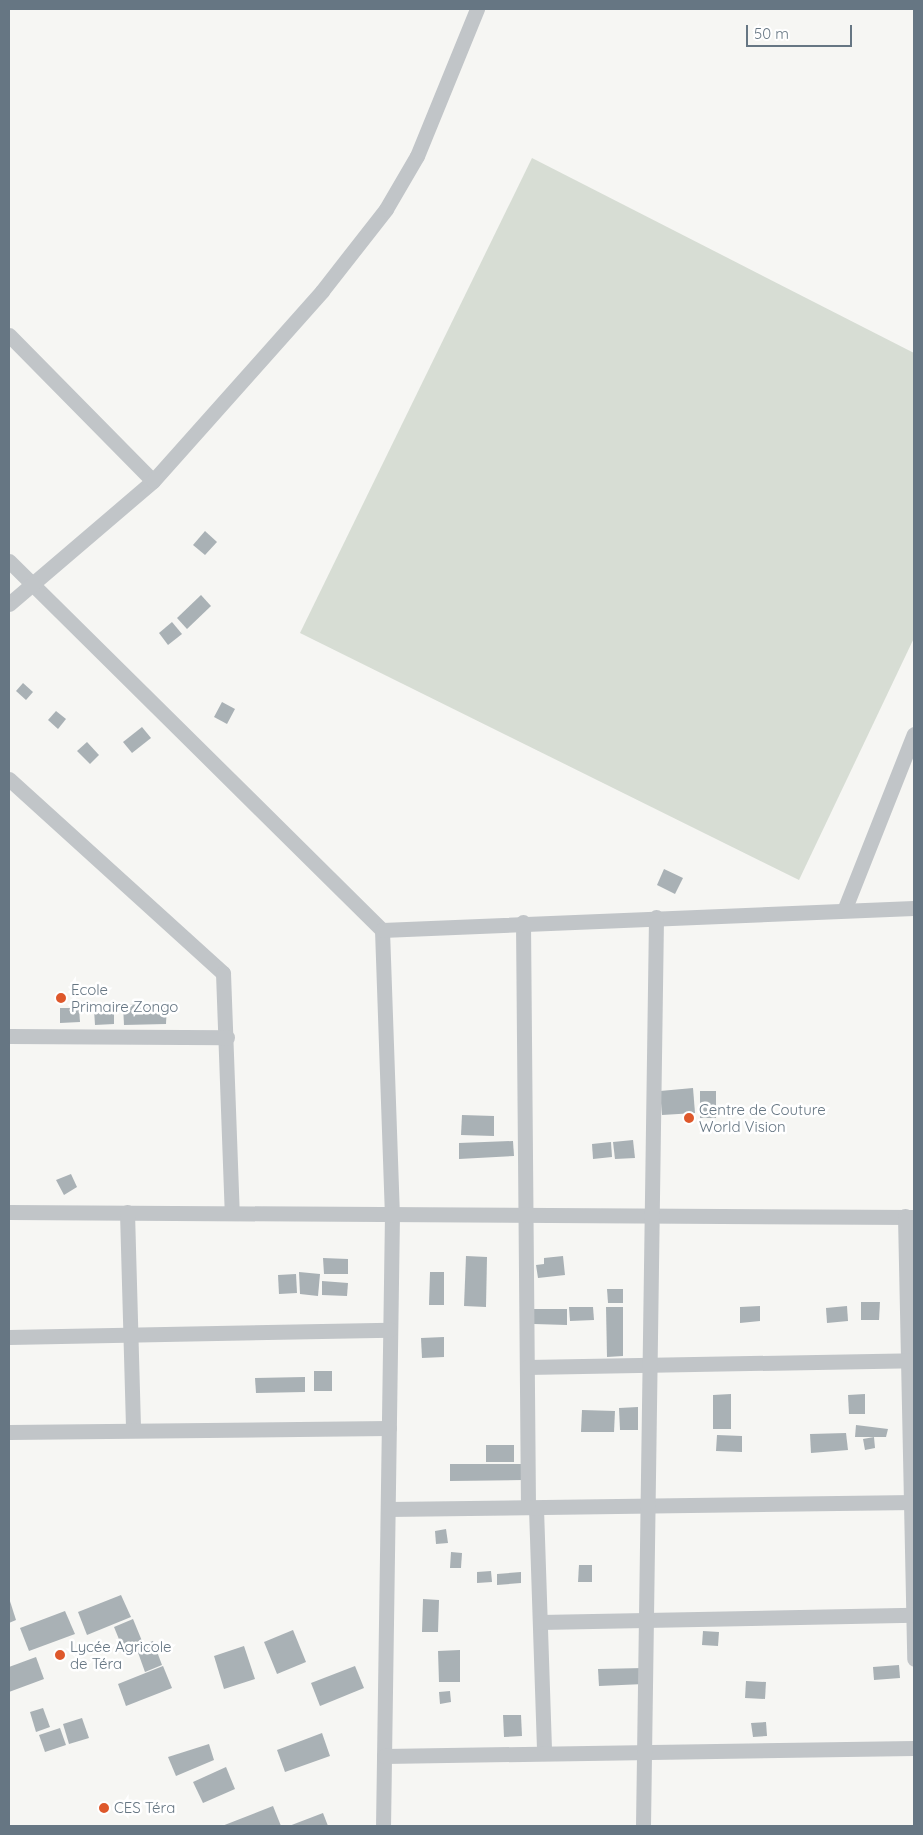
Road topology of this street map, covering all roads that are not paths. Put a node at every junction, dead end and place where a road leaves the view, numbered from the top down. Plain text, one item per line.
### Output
1 (478, 9) edge
2 (9, 336) edge
3 (153, 481) junction
4 (9, 561) edge
5 (30, 582) junction
6 (9, 604) edge
7 (914, 734) edge
8 (9, 779) edge
9 (845, 908) junction
10 (914, 908) edge
11 (656, 917) junction
12 (523, 922) junction
13 (382, 930) junction
14 (9, 1036) edge
15 (227, 1037) junction
16 (9, 1212) edge
17 (127, 1212) junction
18 (232, 1213) junction
19 (392, 1214) junction
20 (525, 1215) junction
21 (651, 1215) junction
22 (909, 1216) edge
23 (390, 1330) junction
24 (130, 1335) junction
25 (9, 1337) edge
26 (911, 1360) edge
27 (649, 1364) junction
28 (527, 1367) junction
29 (389, 1428) junction
30 (133, 1430) junction
31 (9, 1432) edge
32 (913, 1502) edge
33 (647, 1505) junction
34 (532, 1508) junction
35 (388, 1509) junction
36 (914, 1615) edge
37 (646, 1620) junction
38 (540, 1622) junction
39 (914, 1659) edge
40 (914, 1748) edge
41 (544, 1752) junction
42 (644, 1752) junction
43 (384, 1756) junction
44 (383, 1826) edge
45 (643, 1826) edge

1 - 3 street
2 - 3 street
3 - 5 street
4 - 5 street
5 - 6 street
5 - 13 street
7 - 9 street
8 - 15 street
9 - 10 street
9 - 11 street
11 - 12 street
11 - 21 street
12 - 13 street
12 - 20 street
13 - 19 street
14 - 15 street
15 - 18 street
16 - 17 street
17 - 18 street
17 - 24 street
18 - 19 street
19 - 20 street
19 - 23 street
20 - 21 street
20 - 28 street
21 - 22 street
21 - 27 street
22 - 26 street
23 - 24 street
23 - 29 street
24 - 25 street
24 - 30 street
26 - 27 street
26 - 32 street
27 - 28 street
27 - 33 street
28 - 34 street
29 - 30 street
29 - 35 street
30 - 31 street
32 - 33 street
32 - 36 street
33 - 34 street
33 - 37 street
34 - 35 street
34 - 38 street
35 - 43 street
36 - 37 street
36 - 39 street
37 - 38 street
37 - 42 street
38 - 41 street
40 - 42 street
41 - 42 street
41 - 43 street
42 - 45 street
43 - 44 street

